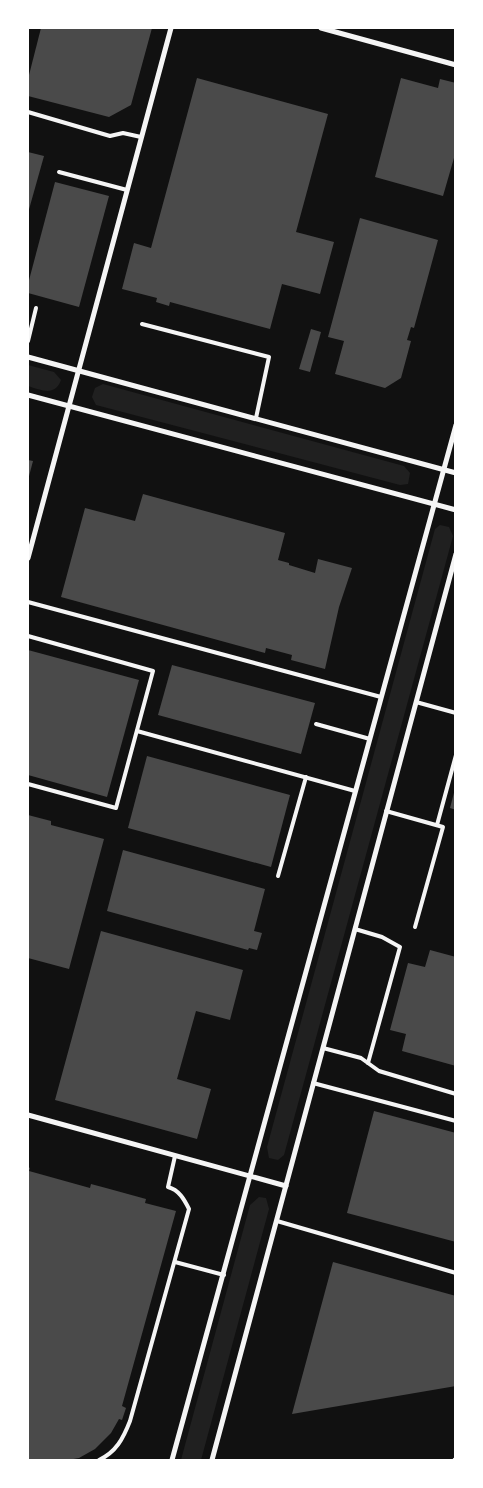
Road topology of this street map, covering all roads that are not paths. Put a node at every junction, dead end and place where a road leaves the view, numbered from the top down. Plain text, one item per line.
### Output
1 (171, 28) edge
2 (321, 28) edge
3 (456, 65) edge
4 (28, 112) edge
5 (141, 137) junction
6 (59, 172) dead end
7 (127, 190) junction
8 (36, 308) dead end
9 (142, 324) dead end
10 (28, 340) edge
11 (28, 357) edge
12 (78, 370) junction
13 (28, 395) edge
14 (69, 405) junction
15 (256, 418) junction
16 (456, 425) edge
17 (443, 470) junction
18 (456, 473) edge
19 (433, 504) junction
20 (456, 510) edge
21 (456, 554) edge
22 (28, 558) edge
23 (453, 575) edge
24 (28, 602) edge
25 (28, 636) edge
26 (381, 697) junction
27 (416, 702) junction
28 (456, 713) edge
29 (316, 724) dead end
30 (137, 731) junction
31 (370, 739) junction
32 (456, 755) edge
33 (306, 777) junction
34 (28, 784) edge
35 (355, 791) junction
36 (386, 811) junction
37 (436, 825) junction
38 (278, 876) dead end
39 (415, 927) dead end
40 (355, 930) junction
41 (323, 1048) junction
42 (368, 1064) junction
43 (313, 1083) junction
44 (456, 1094) edge
45 (28, 1115) edge
46 (456, 1121) edge
47 (175, 1156) junction
48 (251, 1177) junction
49 (286, 1186) junction
50 (277, 1221) junction
51 (175, 1262) junction
52 (456, 1273) edge
53 (224, 1275) junction
54 (99, 1460) edge
55 (172, 1460) edge
56 (212, 1460) edge

1 - 5 street
2 - 3 street
4 - 5 lane
5 - 7 street
6 - 7 lane
7 - 12 street
8 - 10 lane
9 - 15 lane
11 - 12 street
12 - 14 street
12 - 15 street
13 - 14 street
14 - 19 street
14 - 22 street
15 - 17 street
16 - 17 street
17 - 18 street
17 - 19 street
19 - 20 street
19 - 26 street
21 - 23 street
23 - 27 street
24 - 26 lane
25 - 30 lane
26 - 31 street
27 - 28 lane
27 - 36 street
29 - 31 lane
30 - 33 lane
30 - 34 lane
31 - 35 street
32 - 37 lane
33 - 35 lane
33 - 38 lane
35 - 48 street
36 - 37 lane
36 - 40 street
37 - 39 lane
40 - 41 street
40 - 42 lane
41 - 42 lane
41 - 43 street
42 - 44 lane
43 - 46 lane
43 - 49 street
45 - 47 street
47 - 48 street
47 - 51 lane
48 - 49 street
48 - 53 street
49 - 50 street
50 - 52 lane
50 - 56 street
51 - 53 lane
51 - 54 lane
53 - 55 street

